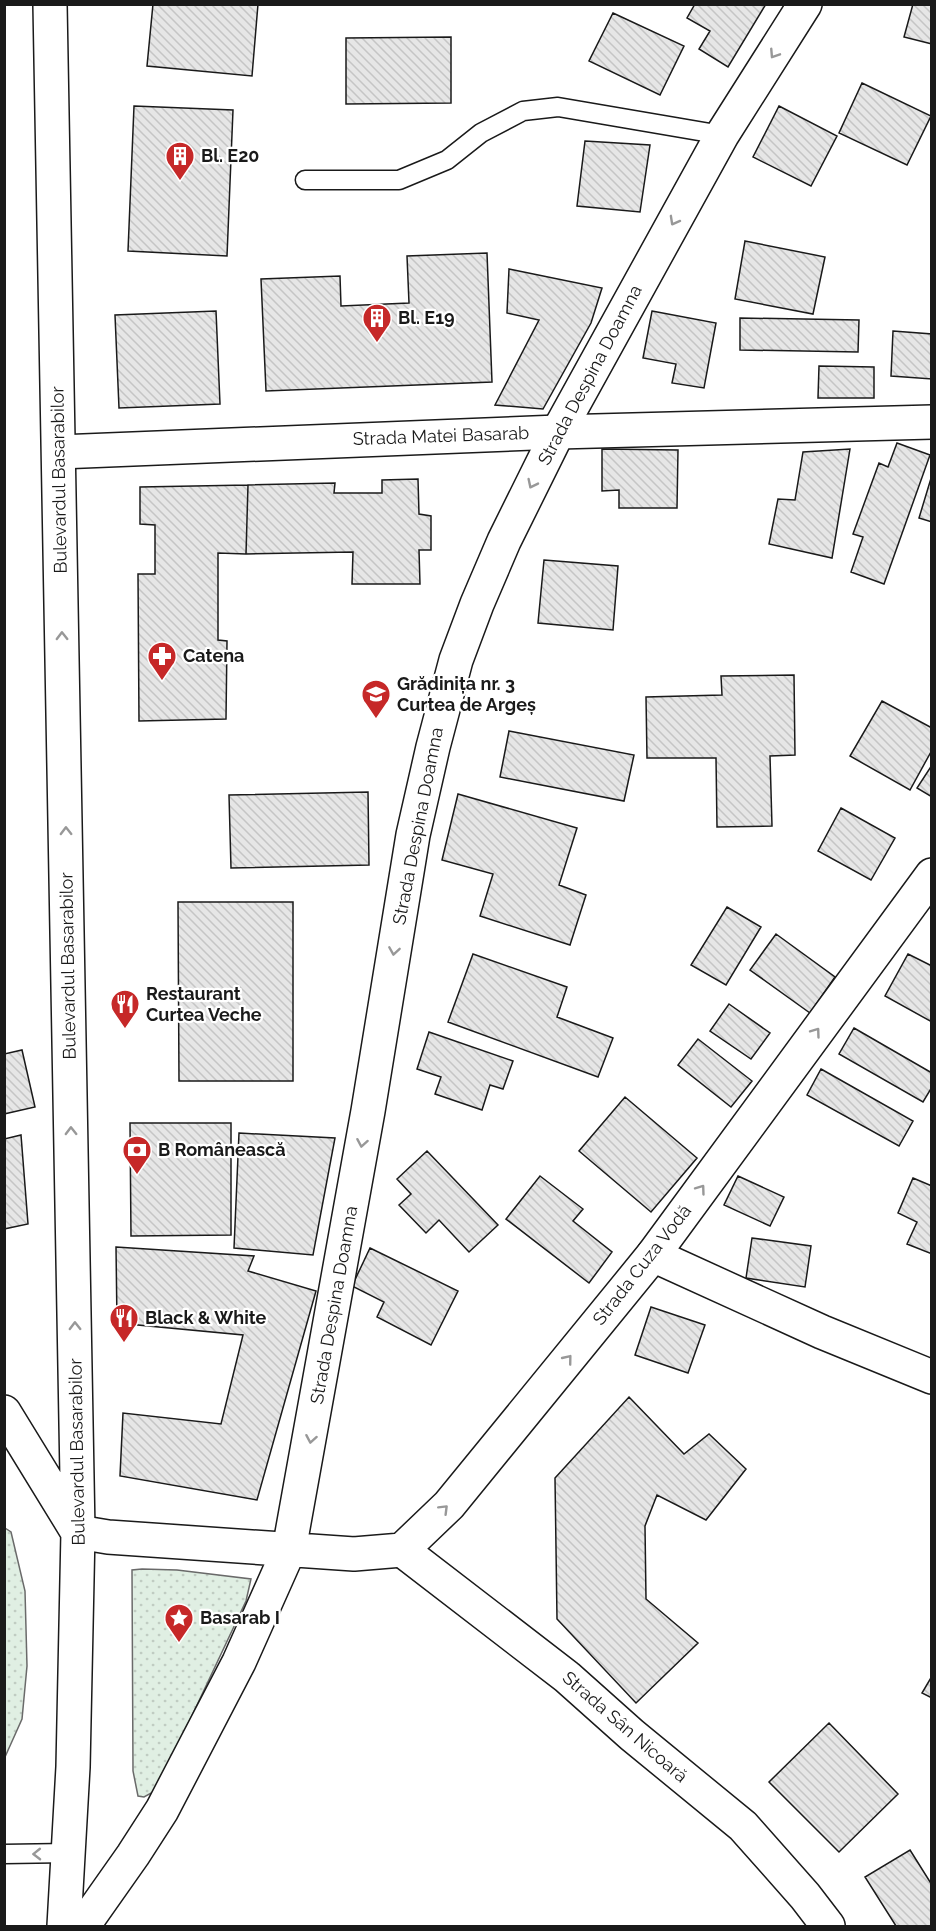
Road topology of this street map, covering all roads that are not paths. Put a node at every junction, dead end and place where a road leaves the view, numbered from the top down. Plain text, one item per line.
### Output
1 (50, 4) edge
2 (805, 4) edge
3 (722, 135) junction
4 (305, 180) dead end
5 (932, 422) edge
6 (558, 432) junction
7 (59, 452) junction
8 (932, 874) edge
9 (653, 1255) junction
10 (932, 1377) edge
11 (4, 1412) edge
12 (78, 1532) junction
13 (290, 1550) junction
14 (402, 1550) junction
15 (69, 1853) junction
16 (4, 1854) edge
17 (64, 1926) edge
18 (83, 1926) edge
19 (828, 1926) edge

1 - 7 street, Bulevardul Basarabilor
2 -> 3 street, Strada Despina Doamna
3 - 4 lane
3 -> 6 street, Strada Despina Doamna
5 - 6 street, Strada Matei Basarab
6 - 7 street, Strada Matei Basarab
6 -> 13 street, Strada Despina Doamna
12 -> 7 street, Bulevardul Basarabilor
9 -> 8 street, Strada Cuza Vodă
9 - 10 street
14 -> 9 street, Strada Cuza Vodă
11 - 12 street
12 - 13 street
12 - 15 street, Bulevardul Basarabilor
13 - 14 street
13 - 18 street, Strada Despina Doamna
14 - 19 street, Strada Sân Nicoară
15 -> 16 lane
15 - 17 street, Bulevardul Basarabilor

